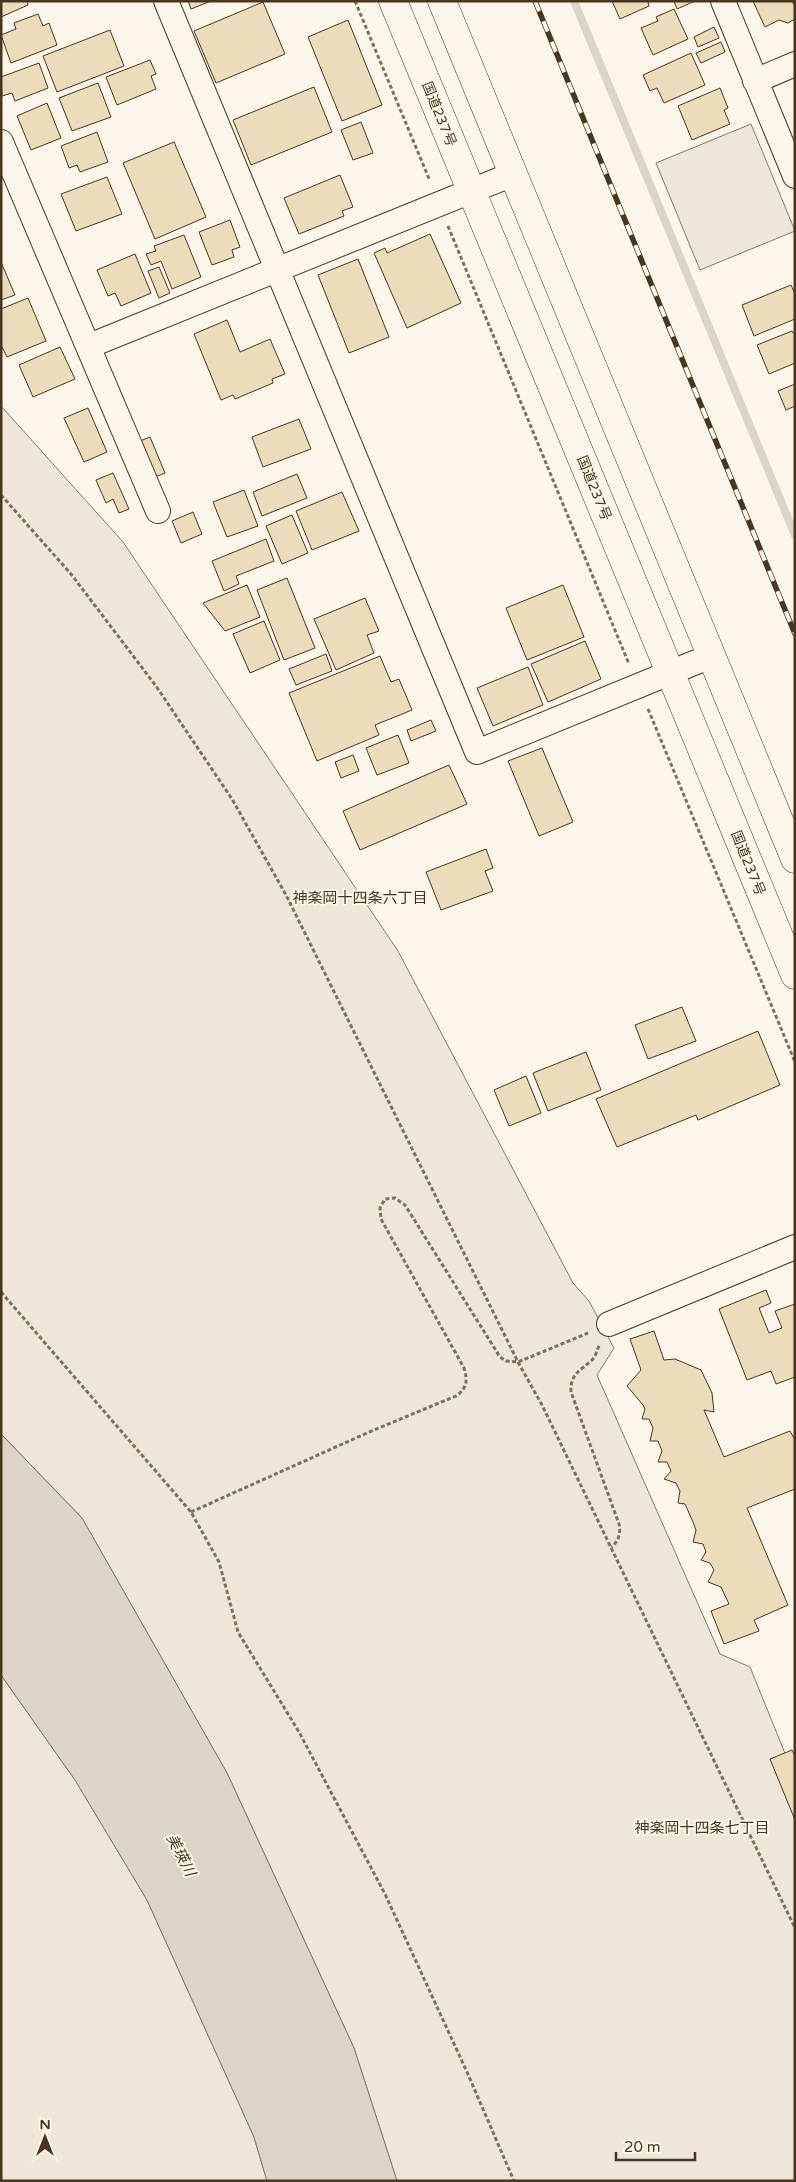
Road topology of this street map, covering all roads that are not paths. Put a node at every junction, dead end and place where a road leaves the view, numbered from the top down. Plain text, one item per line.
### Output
1 (166, 1) edge
2 (393, 1) edge
3 (442, 1) edge
4 (723, 1) edge
5 (795, 64) edge
6 (755, 80) junction
7 (1, 142) edge
8 (513, 174) junction
9 (795, 176) edge
10 (471, 191) junction
11 (278, 269) junction
12 (89, 346) junction
13 (158, 511) dead end
14 (711, 656) junction
15 (670, 673) junction
16 (795, 859) edge
17 (795, 975) edge
18 (795, 1247) edge
19 (609, 1324) road end

1 - 11 street
2 - 10 highway, 国道237号
3 - 8 highway
4 - 6 street
5 - 6 street
6 - 9 street
7 - 12 street
8 - 10 street
8 - 14 highway
10 - 11 street
10 - 15 highway, 国道237号
11 - 12 street
11 - 15 street
12 - 13 street
14 - 15 street
14 - 16 highway
15 - 17 highway, 国道237号
18 - 19 street

